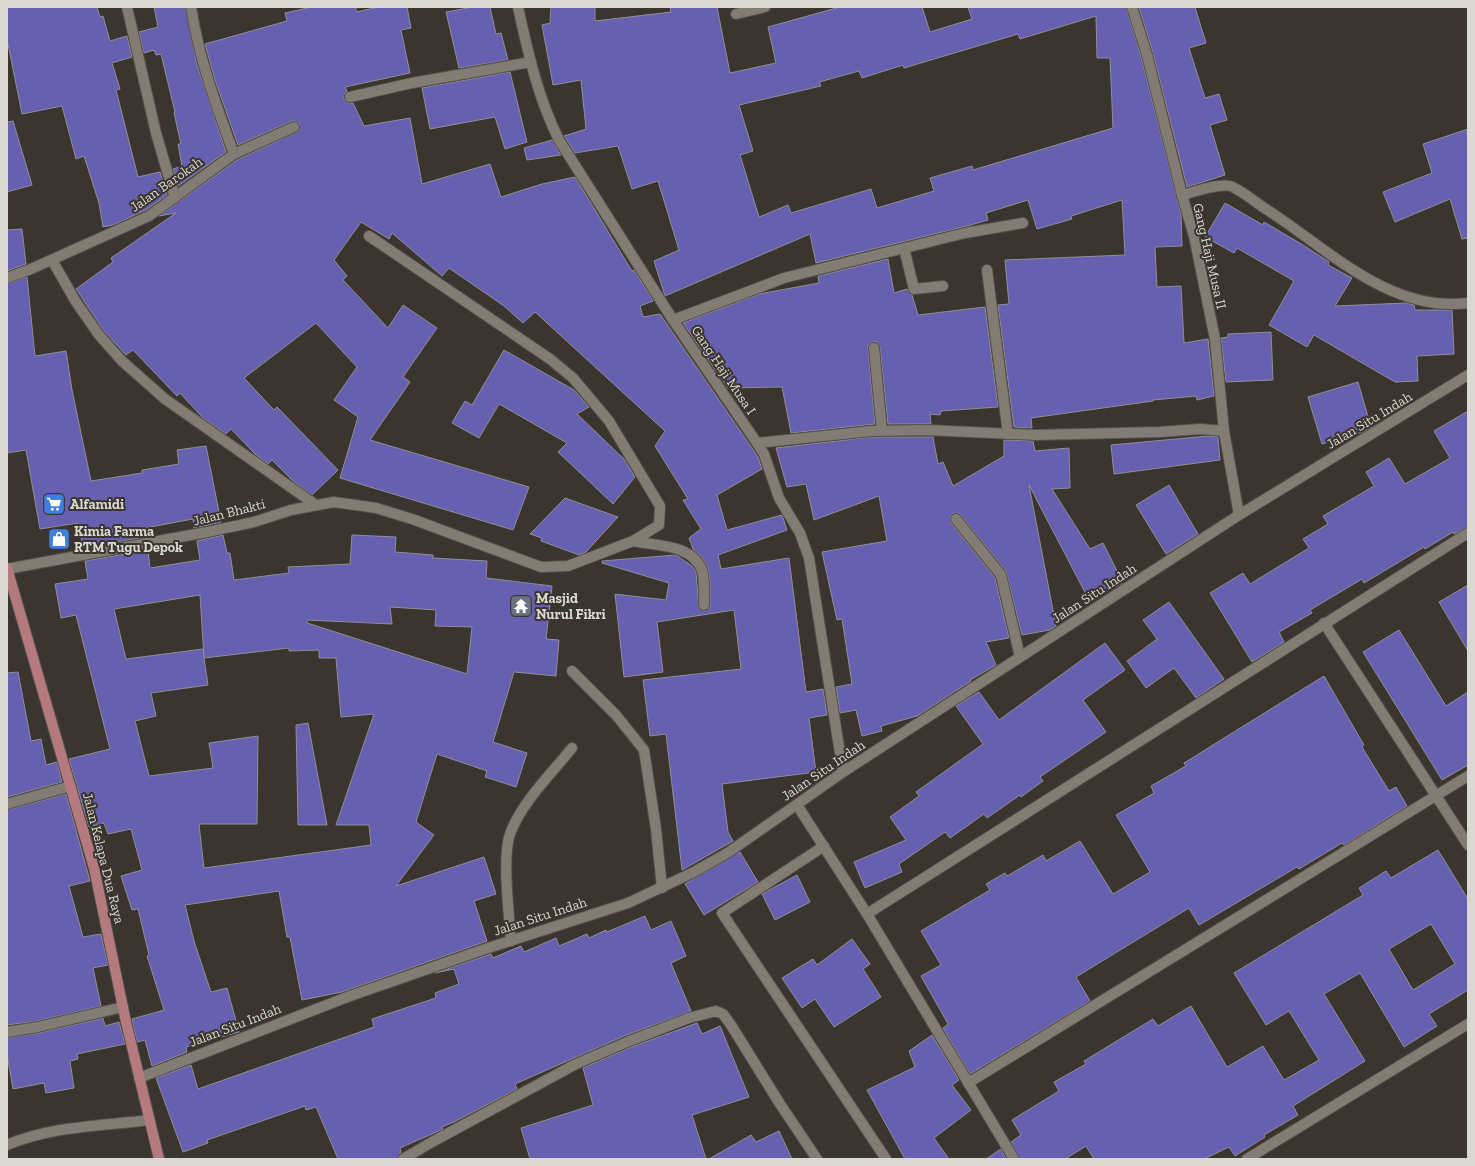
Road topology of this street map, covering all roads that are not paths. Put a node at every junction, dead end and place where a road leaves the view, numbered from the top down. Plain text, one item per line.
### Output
1 (127, 7) edge
2 (191, 7) edge
3 (518, 7) edge
4 (765, 7) edge
5 (1132, 7) edge
6 (736, 14) dead end
7 (531, 62) junction
8 (350, 97) dead end
9 (294, 128) dead end
10 (234, 154) junction
11 (1182, 195) junction
12 (175, 198) junction
13 (1023, 223) dead end
14 (369, 236) dead end
15 (904, 248) junction
16 (52, 260) junction
17 (986, 270) dead end
18 (7, 278) edge
19 (943, 286) dead end
20 (1468, 303) edge
21 (673, 320) junction
22 (874, 348) dead end
23 (1468, 375) edge
24 (882, 431) junction
25 (1224, 431) junction
26 (1008, 434) junction
27 (757, 443) junction
28 (316, 505) junction
29 (1239, 515) junction
30 (956, 520) dead end
31 (1468, 533) edge
32 (633, 541) junction
33 (7, 569) edge
34 (704, 605) dead end
35 (1324, 624) junction
36 (1020, 657) junction
37 (572, 671) dead end
38 (572, 748) dead end
39 (843, 772) junction
40 (1468, 776) edge
41 (71, 786) junction
42 (1435, 796) junction
43 (7, 804) edge
44 (797, 805) junction
45 (1468, 845) edge
46 (824, 846) junction
47 (662, 888) junction
48 (867, 914) junction
49 (511, 941) junction
50 (123, 1007) junction
51 (1468, 1024) edge
52 (7, 1032) edge
53 (140, 1078) junction
54 (968, 1083) junction
55 (149, 1120) junction
56 (7, 1145) edge
57 (159, 1159) edge
58 (403, 1159) edge
59 (817, 1159) edge
60 (886, 1159) edge
61 (1014, 1159) edge
62 (1247, 1159) edge

1 - 12 street
2 - 10 street
3 - 7 street, Gang Haji Musa I
4 - 6 street
5 - 11 street, Gang Haji Musa II
7 - 8 street
7 - 21 street, Gang Haji Musa I
9 - 10 street, Jalan Barokah
10 - 12 street, Jalan Barokah
11 - 20 street
11 - 25 street, Gang Haji Musa II
12 - 16 street, Jalan Barokah
13 - 15 street
14 - 32 street, Jalan Bhakti
15 - 19 street
15 - 21 street
16 - 18 street, Jalan Barokah
16 - 28 street
17 - 26 street
21 - 27 street, Gang Haji Musa I
22 - 24 street
23 - 29 street, Jalan Situ Indah
24 - 26 street
24 - 27 street
25 - 26 street
25 - 29 street, Gang Haji Musa II
27 - 39 street, Gang Haji Musa I
28 - 32 street, Jalan Bhakti
28 - 33 street, Jalan Bhakti
29 - 36 street, Jalan Situ Indah
30 - 36 street
31 - 35 street
32 - 34 street
33 - 41 main road, Jalan Kelapa Dua Raya
35 - 42 street
35 - 48 street
36 - 39 street, Jalan Situ Indah
37 - 47 street
38 - 49 street
39 - 44 street, Jalan Situ Indah
40 - 42 street
41 - 43 street
41 - 50 main road, Jalan Kelapa Dua Raya
42 - 45 street
42 - 54 street
44 - 46 street
44 - 47 street, Jalan Situ Indah
46 - 48 street
46 - 60 street
47 - 49 street, Jalan Situ Indah
48 - 54 street
49 - 53 street, Jalan Situ Indah
50 - 52 street
50 - 53 main road, Jalan Kelapa Dua Raya
51 - 62 street
53 - 55 main road, Jalan Kelapa Dua Raya
54 - 61 street
55 - 56 street
55 - 57 main road, Jalan Kelapa Dua Raya
58 - 59 street

